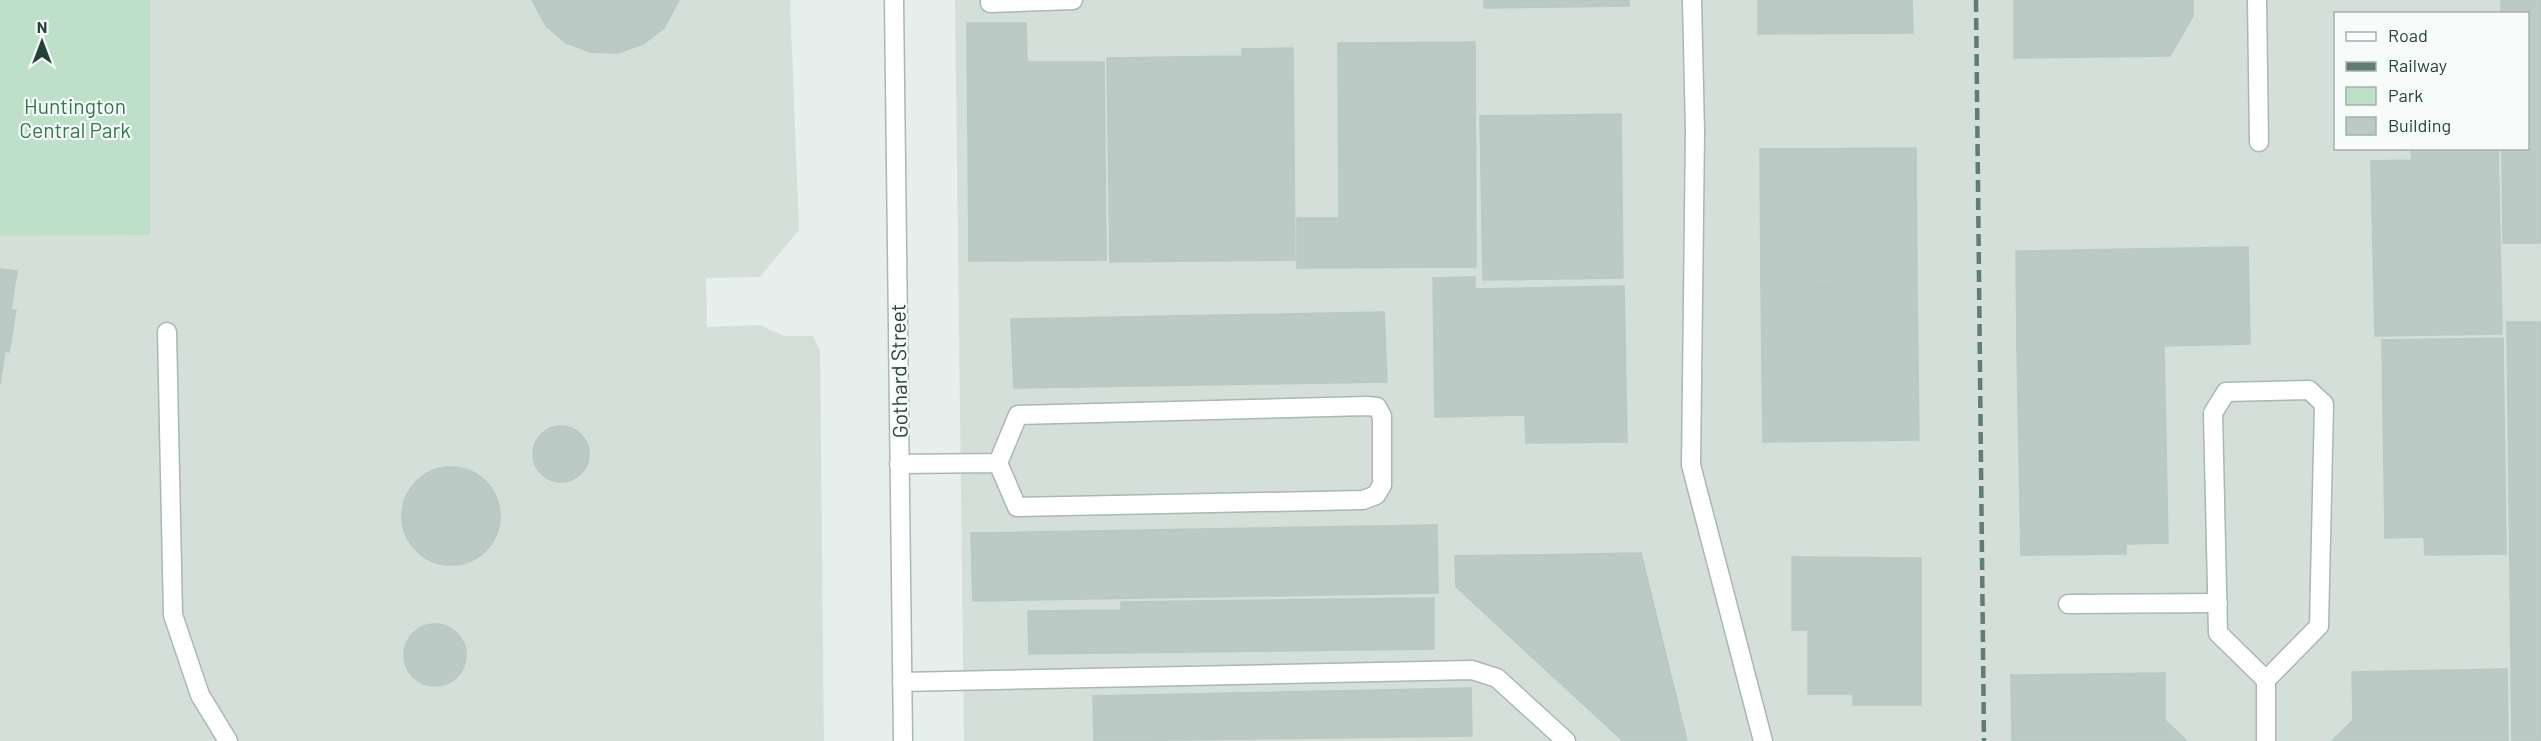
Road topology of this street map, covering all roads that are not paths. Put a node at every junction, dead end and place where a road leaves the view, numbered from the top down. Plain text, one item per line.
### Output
1 (894, 0) edge
2 (1073, 0) edge
3 (1692, 0) edge
4 (2257, 0) edge
5 (990, 3) dead end
6 (2259, 142) dead end
7 (167, 332) dead end
8 (998, 462) junction
9 (899, 464) junction
10 (2218, 603) junction
11 (2068, 604) dead end
12 (2266, 680) junction
13 (902, 682) junction
14 (228, 741) edge
15 (903, 741) edge
16 (1566, 741) edge
17 (1763, 741) edge
18 (2266, 741) edge

1 - 9 street, Gothard Street
2 - 5 street
3 - 17 street
4 - 6 street
7 - 14 street
8 - 8 street
8 - 9 street
9 - 13 street, Gothard Street
10 - 11 street
10 - 12 street
10 - 12 street
12 - 18 street
13 - 15 street, Gothard Street
13 - 16 street

